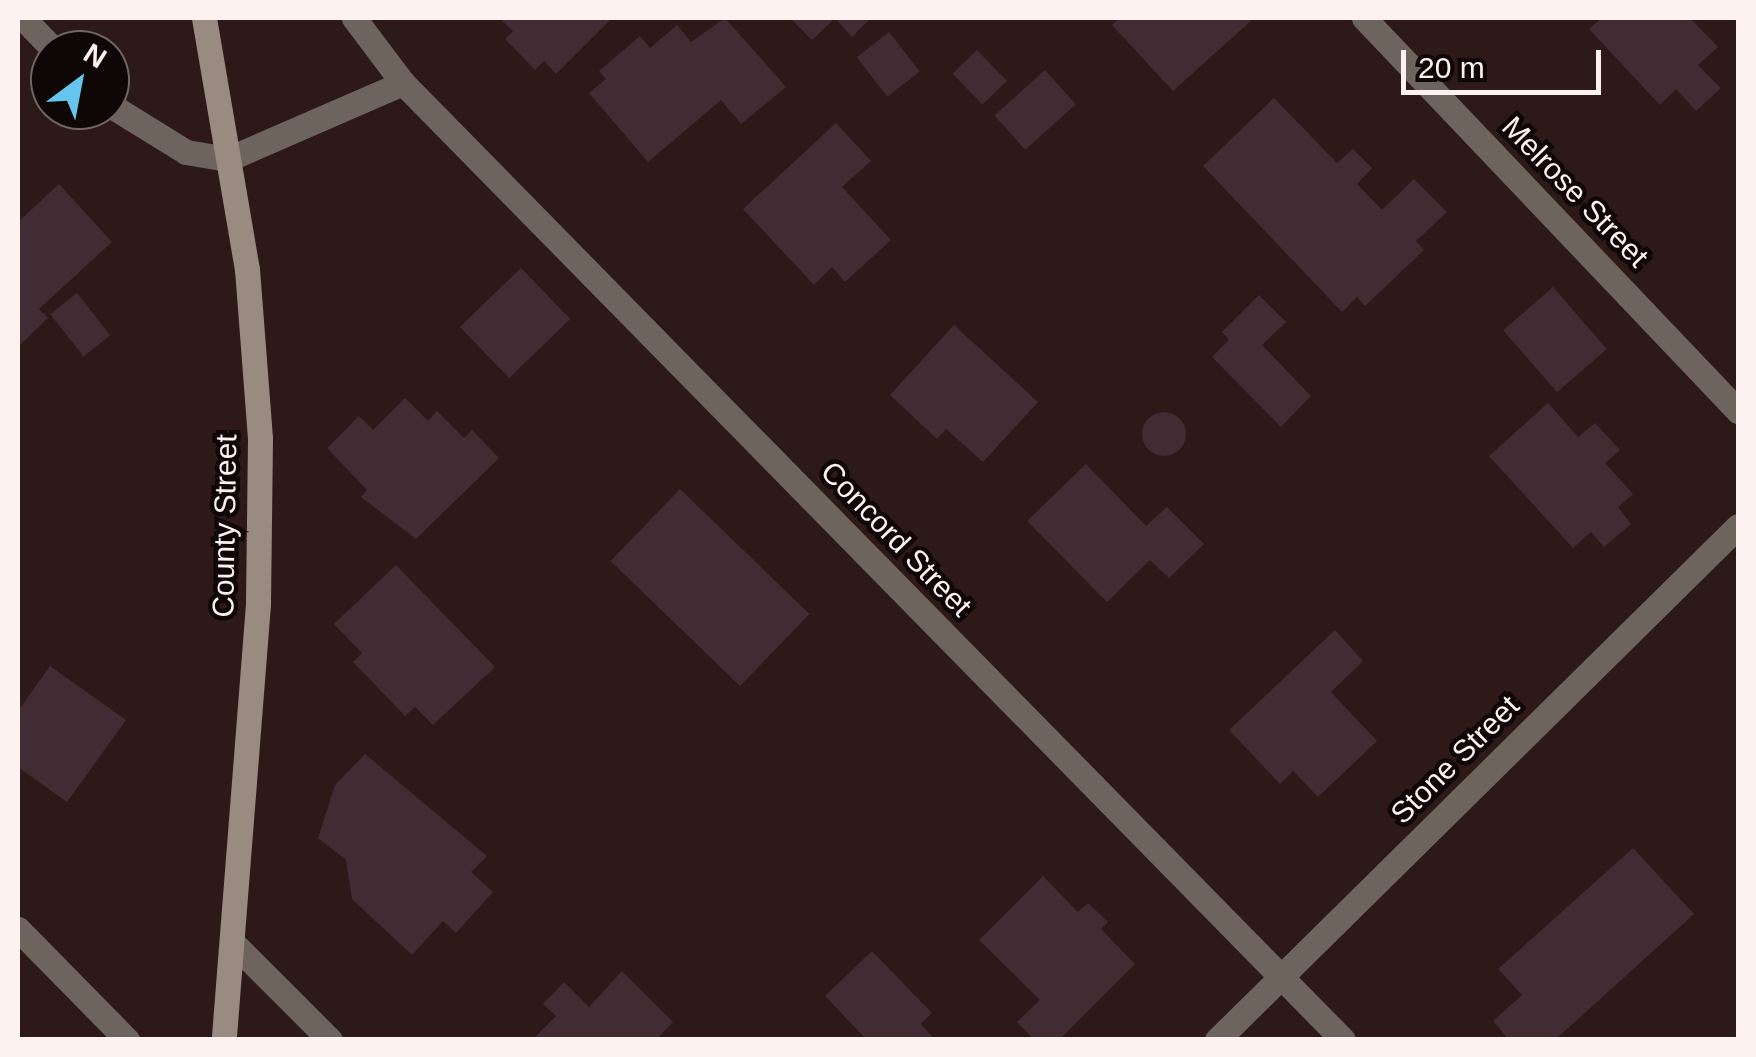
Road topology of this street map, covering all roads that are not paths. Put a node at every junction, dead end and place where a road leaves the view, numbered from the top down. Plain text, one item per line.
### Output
1 (204, 18) edge
2 (354, 18) edge
3 (1364, 18) edge
4 (403, 83) junction
5 (130, 117) edge
6 (228, 159) junction
7 (1738, 411) edge
8 (1738, 526) edge
9 (18, 928) edge
10 (232, 942) junction
11 (1283, 976) junction
12 (127, 1040) edge
13 (224, 1040) edge
14 (330, 1040) edge
15 (1218, 1040) edge
16 (1343, 1040) edge

1 - 6 street, County Street
2 - 4 street, Concord Street
3 - 7 street, Melrose Street
4 - 6 street
4 - 11 street, Concord Street
5 - 6 street
6 - 10 street, County Street
8 - 11 street, Stone Street
9 - 12 street
10 - 13 street, County Street
10 - 14 street
11 - 15 street, Stone Street
11 - 16 street, Concord Street

